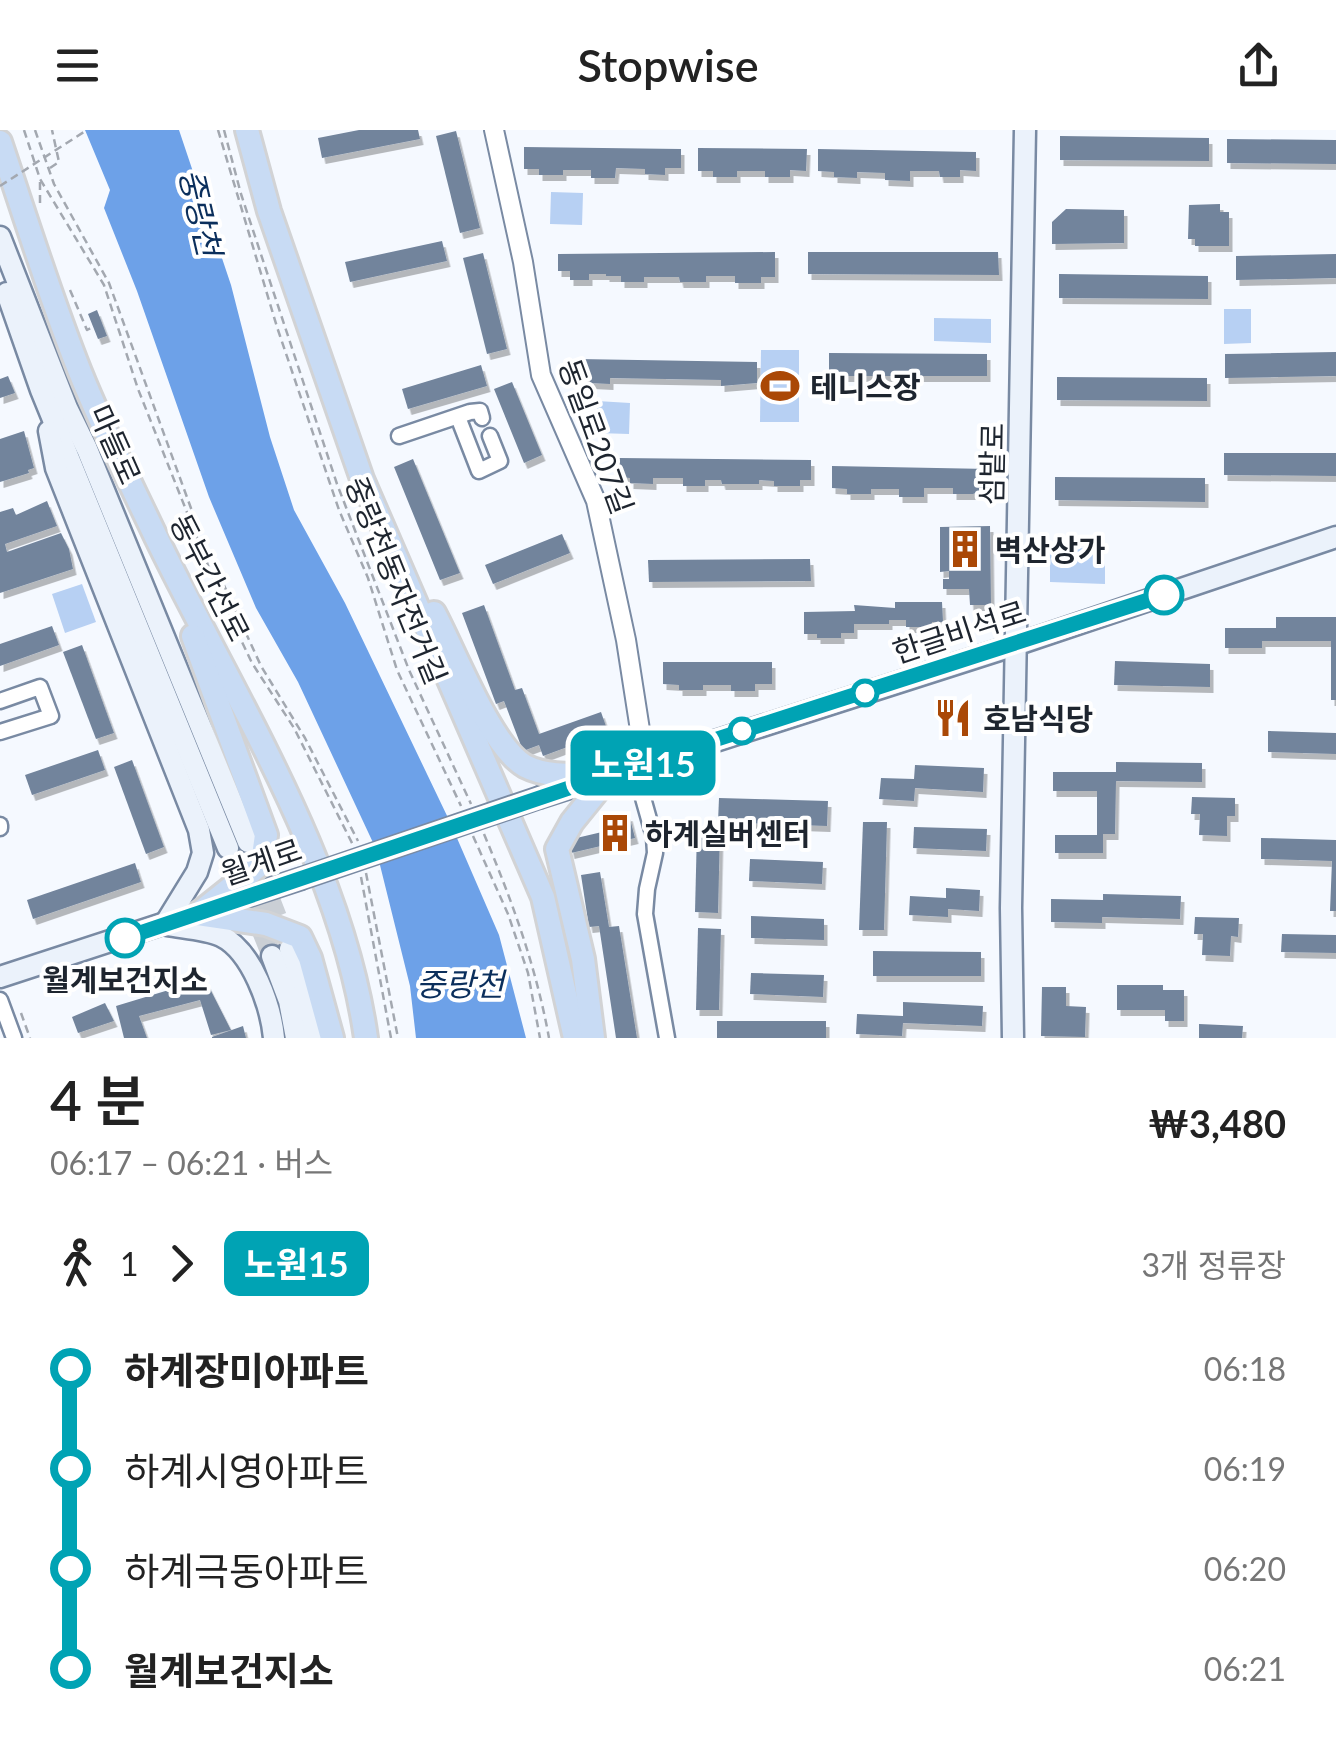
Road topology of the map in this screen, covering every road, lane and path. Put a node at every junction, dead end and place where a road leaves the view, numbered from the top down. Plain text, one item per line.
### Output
1 (24, 130) edge
2 (35, 130) edge
3 (52, 130) edge
4 (87, 130) edge
5 (218, 130) edge
6 (224, 130) edge
7 (247, 130) edge
8 (494, 130) edge
9 (1025, 130) edge
10 (0, 142) edge
11 (57, 150) junction
12 (48, 168) junction
13 (40, 179) junction
14 (0, 186) edge
15 (43, 216) dead end
16 (0, 236) edge
17 (3, 273) edge
18 (67, 284) dead end
19 (93, 327) dead end
20 (41, 390) junction
21 (458, 417) junction
22 (482, 418) dead end
23 (399, 436) dead end
24 (490, 436) dead end
25 (362, 479) junction
26 (1336, 537) edge
27 (157, 539) junction
28 (1018, 644) junction
29 (227, 676) junction
30 (0, 701) edge
31 (0, 732) edge
32 (640, 764) junction
33 (610, 775) junction
34 (541, 798) joint
35 (461, 807) dead end
36 (476, 816) dead end
37 (472, 834) dead end
38 (484, 834) dead end
39 (354, 848) dead end
40 (362, 852) dead end
41 (364, 863) dead end
42 (359, 868) dead end
43 (1011, 908) junction
44 (198, 914) junction
45 (165, 924) junction
46 (0, 976) edge
47 (0, 1000) edge
48 (20, 1013) dead end
49 (14, 1038) edge
50 (30, 1038) edge
51 (274, 1038) edge
52 (296, 1038) edge
53 (315, 1038) edge
54 (332, 1038) edge
55 (354, 1038) edge
56 (366, 1038) edge
57 (392, 1038) edge
58 (398, 1038) edge
59 (540, 1038) edge
60 (548, 1038) edge
61 (575, 1038) edge
62 (594, 1038) edge
63 (667, 1038) edge
64 (1004, 1038) edge
65 (1016, 1038) edge

1 - 13 path
2 - 12 path
3 - 11 path
4 - 11 path, bridge
5 - 35 path
6 - 36 path, 중랑천동자전거길
7 - 25 highway
8 - 32 street, 동일로207길
9 - 28 main road, 섬밭로
10 - 27 highway, 동부간선로
11 - 12 path
11 - 14 path, bridge
12 - 40 path
13 - 15 path
13 - 39 path
16 - 17 main road, 마들로
17 - 20 main road, 마들로
17 - 20 main road, 마들로
18 - 19 path
20 - 45 main road
21 - 22 street
21 - 23 street
21 - 24 street
25 - 33 highway
25 - 61 highway
26 - 28 main road, 한글비석로
27 - 29 highway, 동부간선로
27 - 44 highway
28 - 32 main road, 한글비석로
28 - 43 main road, 섬밭로
29 - 55 highway
29 - 56 highway, 동부간선로
30 - 31 street
32 - 33 main road, 한글비석로
32 - 63 street
33 - 34 main road, 한글비석로
33 - 62 highway
34 - 44 main road, 월계로, bridge
37 - 59 path
38 - 60 path
41 - 58 path
42 - 57 path
43 - 64 main road
43 - 65 main road, 섬밭로
44 - 45 main road, 월계로
44 - 54 highway
45 - 46 main road, 월계로
45 - 51 main road
47 - 49 street
48 - 50 path
52 - 53 main road

